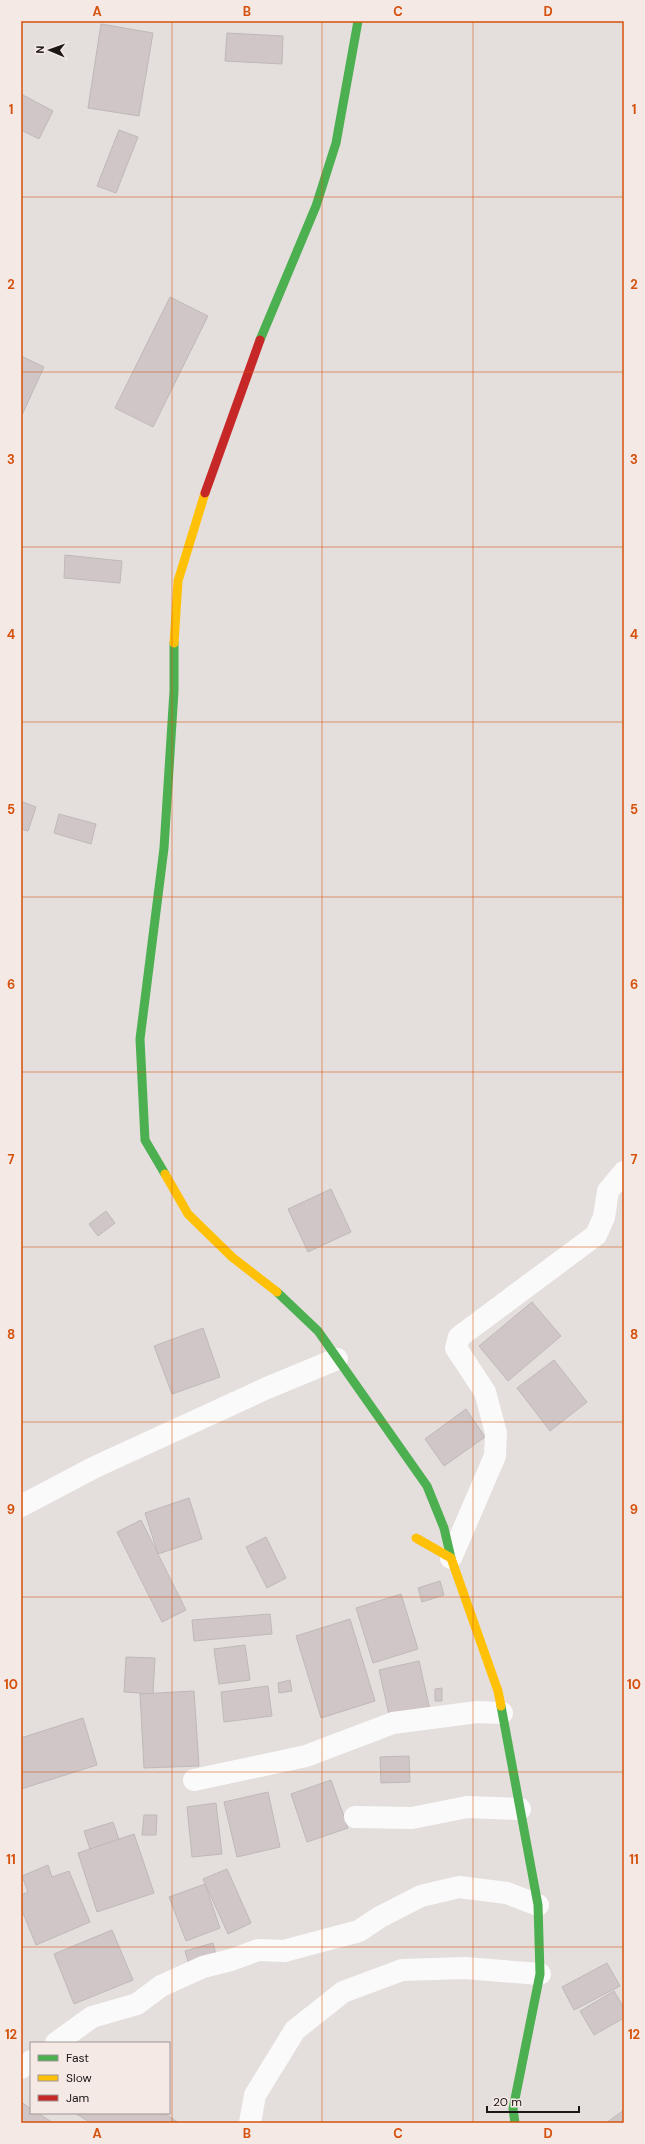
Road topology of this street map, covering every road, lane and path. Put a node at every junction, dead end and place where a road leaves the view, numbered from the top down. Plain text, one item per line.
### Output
1 (358, 21) edge
2 (624, 1172) edge
3 (337, 1359) junction
4 (21, 1506) edge
5 (416, 1538) dead end
6 (451, 1558) junction
7 (502, 1713) junction
8 (194, 1780) dead end
9 (520, 1809) junction
10 (355, 1817) dead end
11 (538, 1904) junction
12 (540, 1974) junction
13 (57, 2042) edge
14 (30, 2062) edge
15 (21, 2068) edge
16 (250, 2123) edge
17 (515, 2123) edge

1 - 3 street
2 - 6 street
3 - 4 street
3 - 6 street
5 - 6 street
6 - 7 street
7 - 8 street
7 - 9 street
9 - 10 street
9 - 11 street
11 - 12 street
11 - 13 street
12 - 16 street
12 - 17 street
14 - 15 street

